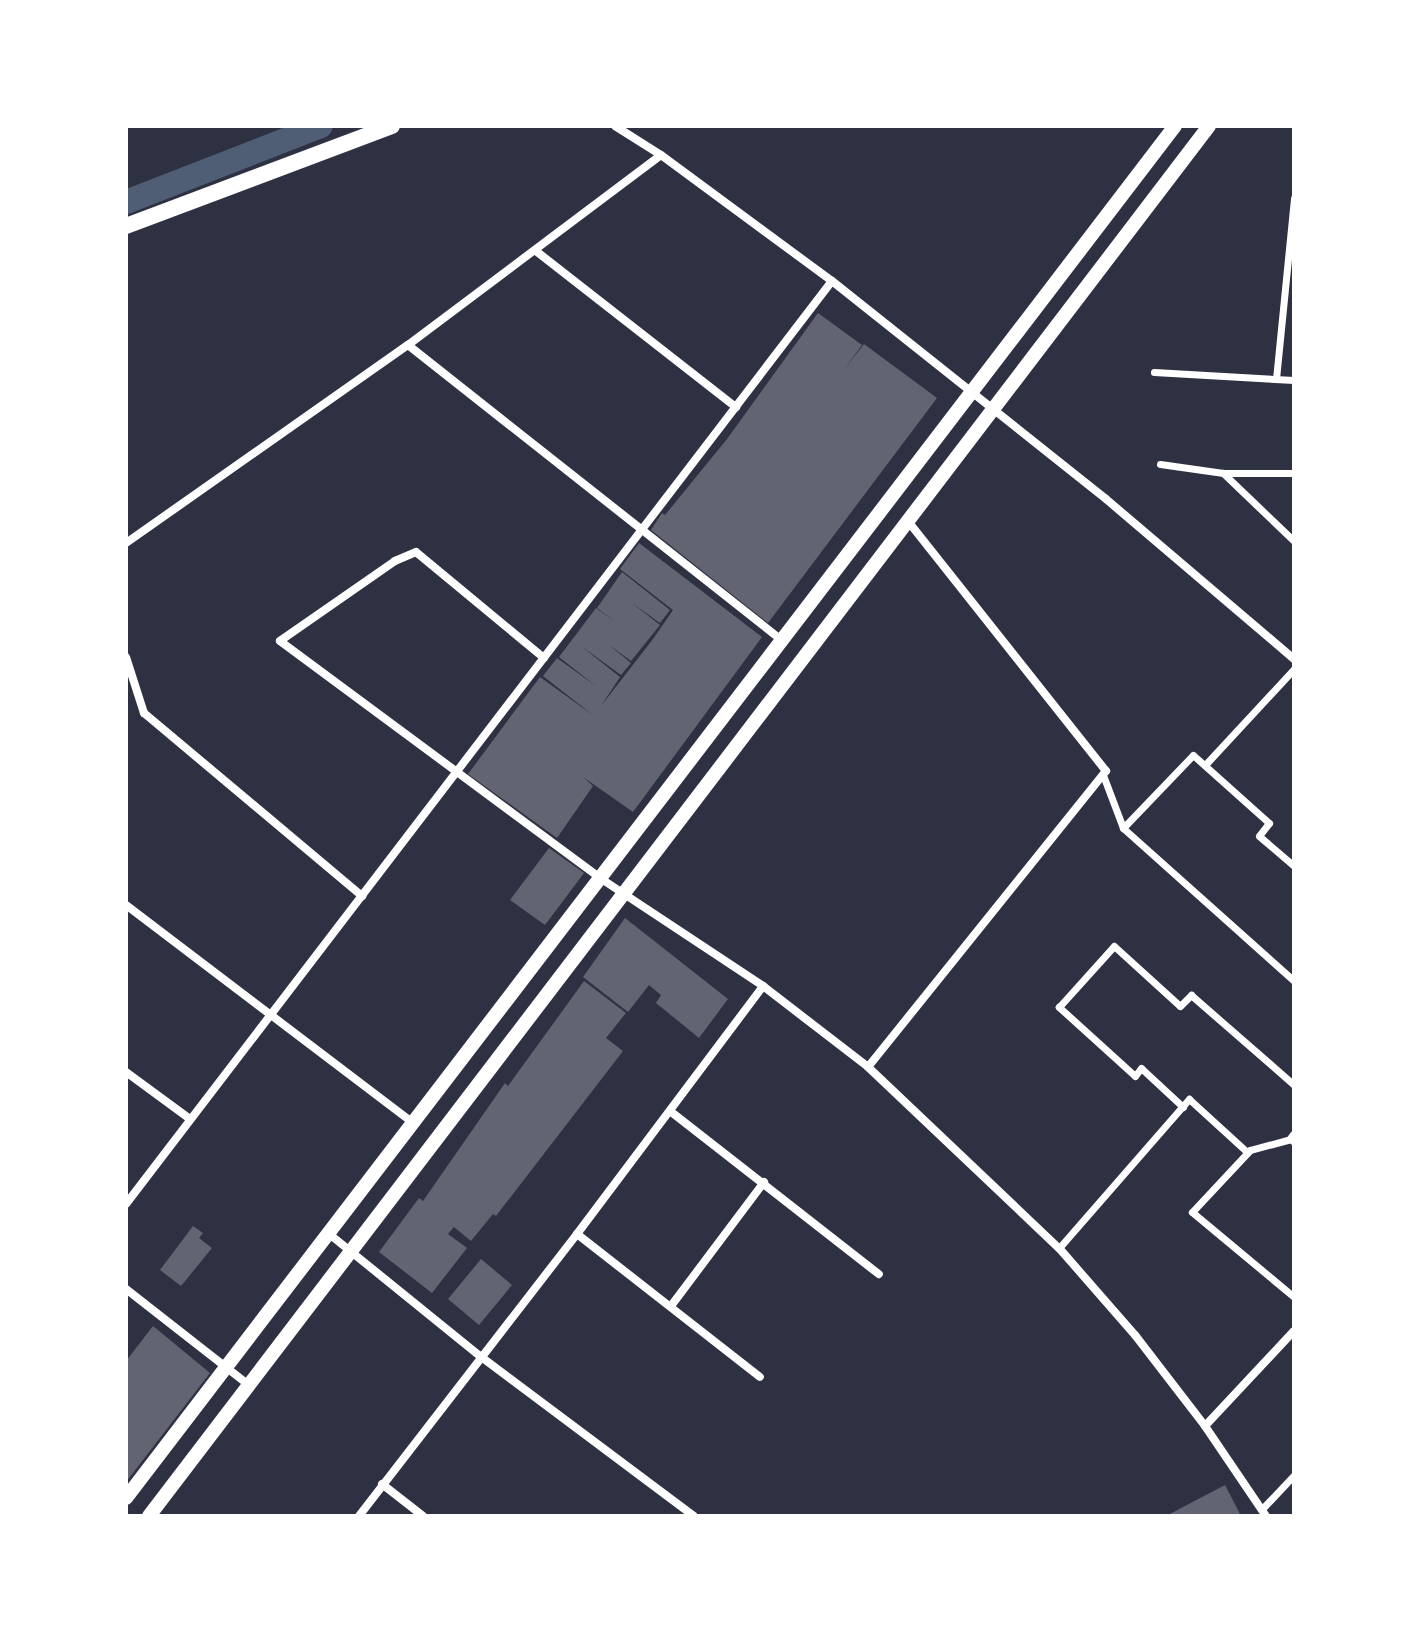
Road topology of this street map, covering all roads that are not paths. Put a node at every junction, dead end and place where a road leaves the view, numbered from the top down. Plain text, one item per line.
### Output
1 (392, 126) edge
2 (615, 126) edge
3 (1175, 126) edge
4 (1209, 126) edge
5 (627, 129) edge
6 (661, 155) junction
7 (1294, 198) edge
8 (126, 226) edge
9 (536, 251) junction
10 (832, 281) junction
11 (408, 345) junction
12 (1154, 372) dead end
13 (1276, 379) junction
14 (1294, 380) edge
15 (972, 392) junction
16 (736, 407) junction
17 (993, 409) junction
18 (1160, 464) dead end
19 (1223, 473) junction
20 (1294, 473) edge
21 (908, 521) junction
22 (642, 530) junction
23 (1294, 541) edge
24 (126, 543) edge
25 (782, 640) junction
26 (126, 657) edge
27 (544, 658) junction
28 (1294, 659) edge
29 (1294, 669) edge
30 (1205, 765) junction
31 (456, 772) junction
32 (1104, 773) junction
33 (1123, 828) junction
34 (1294, 866) edge
35 (600, 878) junction
36 (623, 895) junction
37 (362, 896) junction
38 (126, 905) edge
39 (1294, 981) edge
40 (763, 986) junction
41 (271, 1015) junction
42 (868, 1067) junction
43 (126, 1072) edge
44 (1294, 1085) edge
45 (1183, 1107) junction
46 (670, 1111) junction
47 (190, 1119) junction
48 (413, 1123) junction
49 (1293, 1139) edge
50 (1247, 1152) junction
51 (764, 1182) junction
52 (126, 1204) edge
53 (328, 1233) junction
54 (577, 1234) junction
55 (1059, 1248) junction
56 (351, 1251) junction
57 (879, 1274) dead end
58 (126, 1289) edge
59 (1294, 1297) edge
60 (671, 1306) junction
61 (1294, 1331) edge
62 (480, 1356) junction
63 (227, 1367) junction
64 (760, 1377) dead end
65 (249, 1385) junction
66 (1205, 1426) junction
67 (1294, 1475) edge
68 (382, 1484) junction
69 (126, 1498) edge
70 (1264, 1513) edge
71 (149, 1516) edge
72 (359, 1516) edge
73 (423, 1516) edge
74 (694, 1516) edge

1 - 8 main road
2 - 5 street
3 - 15 street
4 - 17 street
5 - 6 street
6 - 9 street
6 - 10 street
7 - 13 street
9 - 11 street
9 - 16 street
10 - 15 street
10 - 16 street
11 - 22 street
11 - 24 street
12 - 13 street
13 - 14 street
15 - 17 street
15 - 25 street
16 - 22 street
17 - 21 street
17 - 28 street
18 - 19 street
19 - 20 street
19 - 23 street
21 - 32 street
21 - 36 street
22 - 25 street
22 - 27 street
25 - 35 street
26 - 37 street
27 - 31 street
27 - 31 street
29 - 30 street
30 - 33 street
30 - 34 street
31 - 35 street
31 - 37 street
32 - 33 street
32 - 42 street
33 - 39 street
35 - 36 street
35 - 48 street
36 - 40 street
36 - 56 street
37 - 41 street
38 - 41 street
40 - 42 street
40 - 46 street
41 - 47 street
41 - 48 street
42 - 55 street
43 - 47 street
44 - 45 street
45 - 50 street
45 - 55 street
46 - 51 street
46 - 54 street
47 - 52 street
48 - 53 street
49 - 50 street
50 - 59 street
51 - 57 street
51 - 60 street
53 - 56 street
53 - 63 street
54 - 60 street
54 - 62 street
55 - 66 street
56 - 62 street
56 - 65 street
58 - 63 street
60 - 64 street
61 - 66 street
62 - 68 street
62 - 74 street
63 - 65 street
63 - 69 street
65 - 71 street
66 - 70 street
67 - 70 street
68 - 72 street
68 - 73 street

